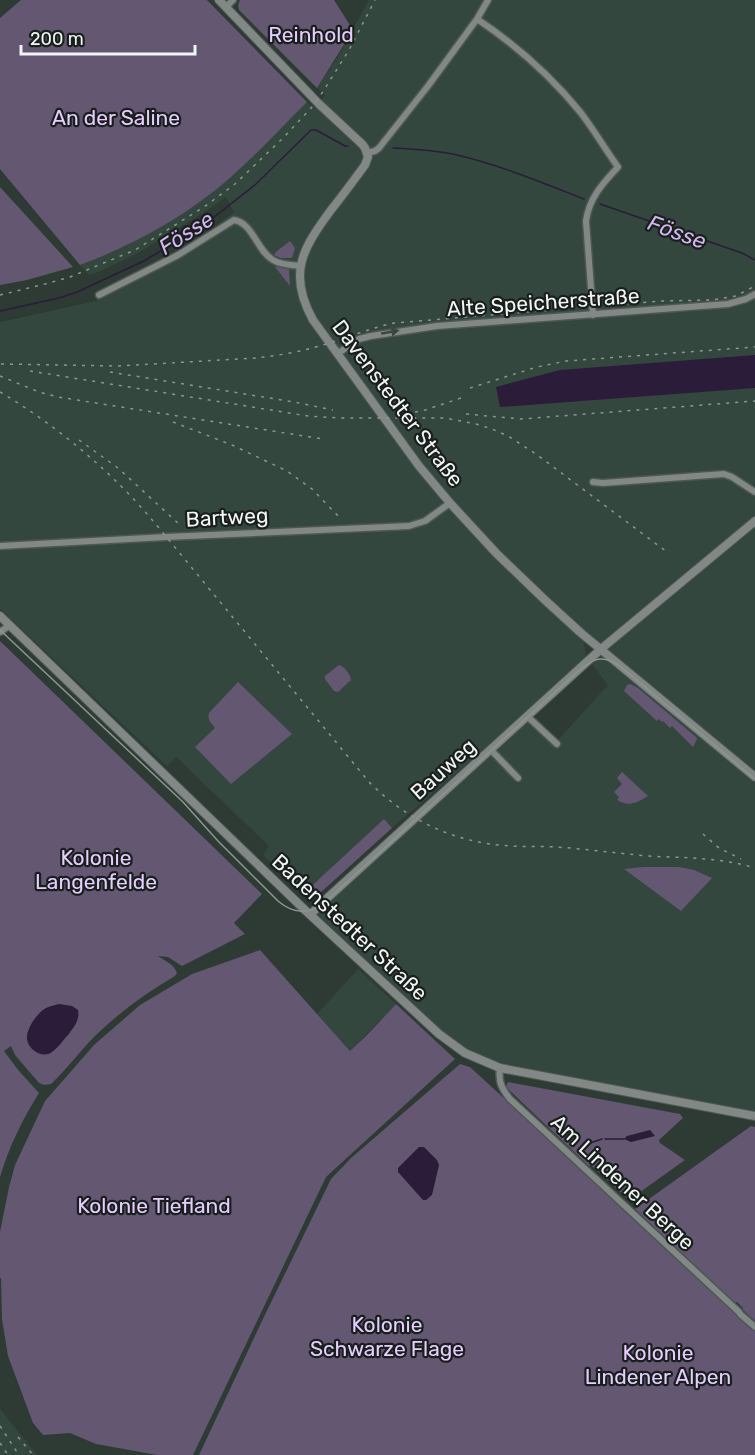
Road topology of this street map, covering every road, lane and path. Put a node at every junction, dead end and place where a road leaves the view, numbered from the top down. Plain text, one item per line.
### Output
1 (219, 0) edge
2 (233, 0) edge
3 (488, 0) edge
4 (226, 7) junction
5 (477, 19) junction
6 (368, 153) junction
7 (300, 266) junction
8 (755, 294) edge
9 (99, 296) dead end
10 (594, 315) junction
11 (337, 354) junction
12 (593, 482) dead end
13 (755, 492) edge
14 (450, 503) junction
15 (755, 521) edge
16 (0, 546) edge
17 (0, 616) edge
18 (9, 625) junction
19 (0, 632) edge
20 (601, 649) junction
21 (527, 716) junction
22 (557, 744) dead end
23 (491, 750) junction
24 (755, 777) edge
25 (518, 778) dead end
26 (310, 915) junction
27 (500, 1068) junction
28 (755, 1116) edge
29 (755, 1328) edge

1 - 4 street
2 - 4 street
3 - 5 street
4 - 6 street
5 - 6 street
5 - 10 street
6 - 7 street, Davenstedter Straße
7 - 9 street
7 - 11 street, Davenstedter Straße
8 - 10 street, Alte Speicherstraße
11 -> 10 street, Alte Speicherstraße
11 - 14 street, Davenstedter Straße
12 - 13 street
14 - 16 street, Bartweg
14 - 20 street, Davenstedter Straße
15 - 20 street, Bauweg
17 - 18 street, Badenstedter Straße
18 - 19 street
18 - 26 street, Badenstedter Straße
20 - 21 street, Bauweg
20 - 24 street, Davenstedter Straße
21 - 22 street
21 - 23 street, Bauweg
23 - 25 street
23 - 26 street, Bauweg
26 - 27 street, Badenstedter Straße
27 - 28 street, Badenstedter Straße
27 - 29 street, Am Lindener Berge

